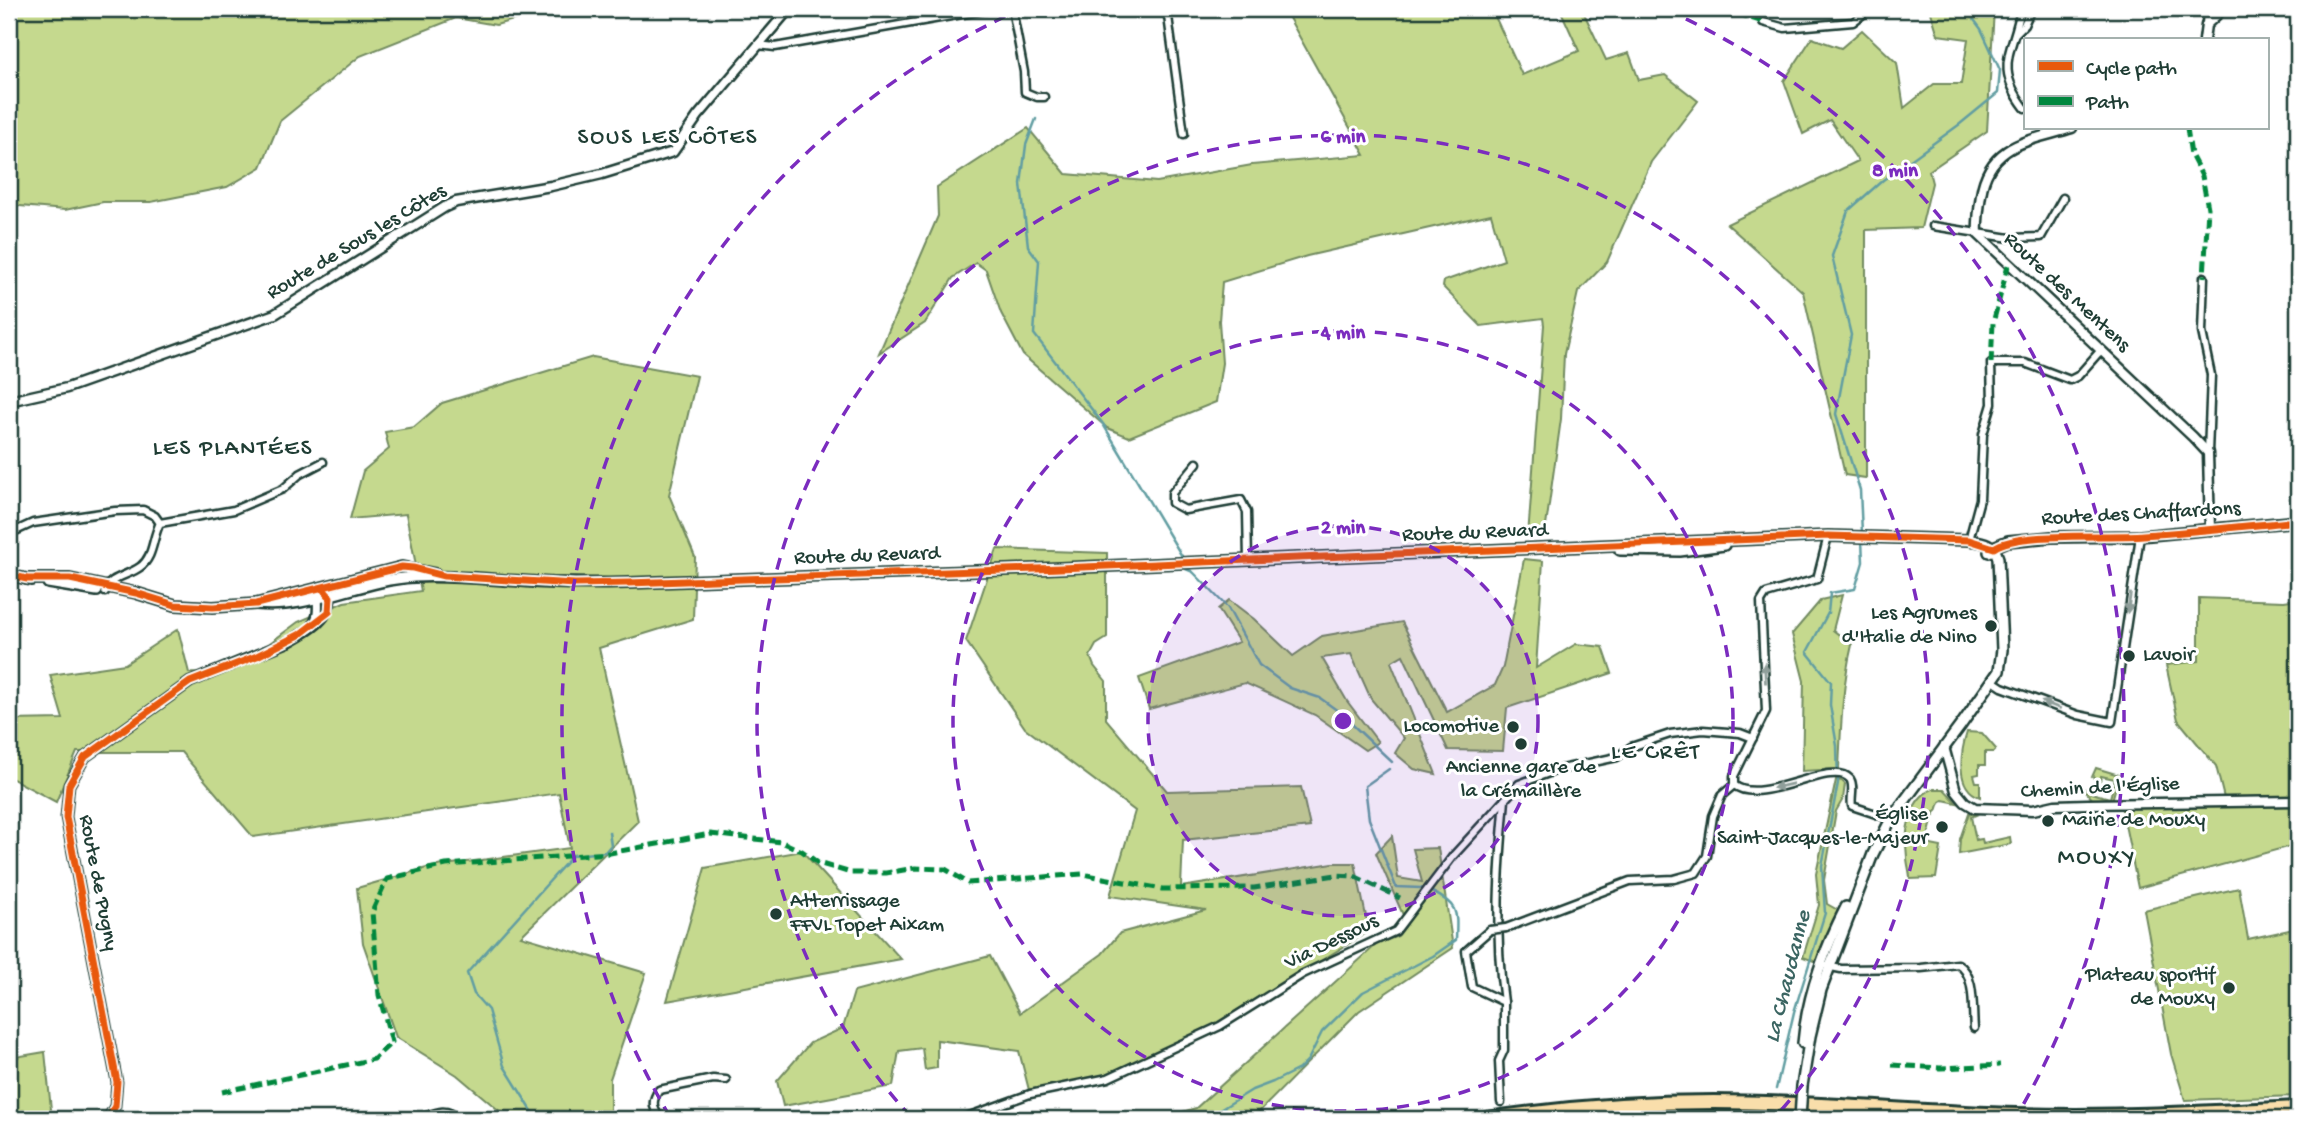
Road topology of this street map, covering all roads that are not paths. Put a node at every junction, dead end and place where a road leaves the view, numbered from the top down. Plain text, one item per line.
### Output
1 (789, 9) edge
2 (991, 9) edge
3 (1012, 9) edge
4 (1167, 9) edge
5 (1863, 9) edge
6 (2021, 9) edge
7 (2031, 9) edge
8 (2207, 9) edge
9 (2223, 9) edge
10 (1763, 22) dead end
11 (2206, 25) junction
12 (2014, 34) junction
13 (2204, 38) edge
14 (758, 46) junction
15 (1044, 96) dead end
16 (2024, 106) edge
17 (2043, 132) edge
18 (1184, 134) dead end
19 (2063, 198) dead end
20 (1933, 226) dead end
21 (1978, 234) junction
22 (2204, 277) dead end
23 (2101, 350) junction
24 (9, 401) edge
25 (2208, 453) junction
26 (323, 462) dead end
27 (1197, 463) dead end
28 (2298, 521) edge
29 (160, 523) junction
30 (2210, 530) junction
31 (9, 534) edge
32 (1828, 536) junction
33 (2140, 536) junction
34 (1969, 540) junction
35 (1956, 541) junction
36 (1991, 550) junction
37 (1248, 561) junction
38 (9, 575) edge
39 (106, 589) junction
40 (326, 592) junction
41 (317, 598) junction
42 (256, 604) junction
43 (313, 625) junction
44 (1993, 681) junction
45 (1753, 738) junction
46 (1944, 747) junction
47 (1734, 785) junction
48 (1505, 799) junction
49 (2298, 802) edge
50 (1891, 819) junction
51 (1825, 966) junction
52 (1504, 1002) junction
53 (1974, 1028) dead end
54 (726, 1080) dead end
55 (1501, 1102) dead end
56 (2298, 1108) edge
57 (108, 1119) edge
58 (419, 1119) edge
59 (460, 1119) edge
60 (688, 1119) edge
61 (961, 1119) edge
62 (1487, 1119) edge
63 (1632, 1119) edge
64 (1782, 1119) edge
65 (1800, 1119) edge

1 - 14 street, Route de Sous les Côtes
2 - 14 street
3 - 15 street
4 - 18 street
5 - 10 street
6 - 12 street
7 - 12 street
8 - 11 street
9 - 11 street
11 - 13 street
12 - 16 street
14 - 24 street, Route de Sous les Côtes
17 - 21 street, Route des Mentens
19 - 21 street
20 - 21 street
21 - 23 street, Route des Mentens
22 - 25 street
23 - 25 street, Route des Mentens
23 - 34 street
25 - 30 street
26 - 29 street
27 - 37 street
28 - 30 main road, Route des Chaffardons
29 - 31 street
29 - 39 street
30 - 33 main road, Route des Chaffardons
32 - 35 main road, Route du Revard
32 - 37 main road, Route du Revard
45 -> 32 street
33 - 36 main road, Route des Chaffardons
33 -> 44 street
34 - 35 main road, Route du Revard
34 - 36 main road, Route du Revard
35 - 36 main road, Route du Revard
36 - 44 main road
37 - 40 main road, Route du Revard
38 - 39 main road, Route du Revard
39 - 42 main road, Route du Revard
40 - 41 main road, Route du Revard
40 - 42 main road, Route du Revard
40 - 43 street, Route de Pugny
41 - 42 main road, Route du Revard
41 - 43 street
43 - 57 street, Route de Pugny
44 - 46 main road
45 - 47 street
45 - 48 street, Via Dessous
46 - 49 street, Chemin de l'Église
46 - 50 main road
50 -> 47 street
47 - 52 street, bridge
48 - 52 street
48 - 61 street, Via Dessous
50 - 51 main road
51 - 53 street
51 - 65 main road, bridge
52 - 55 street
54 - 60 street
56 - 62 highway
58 - 59 street
63 - 64 highway

